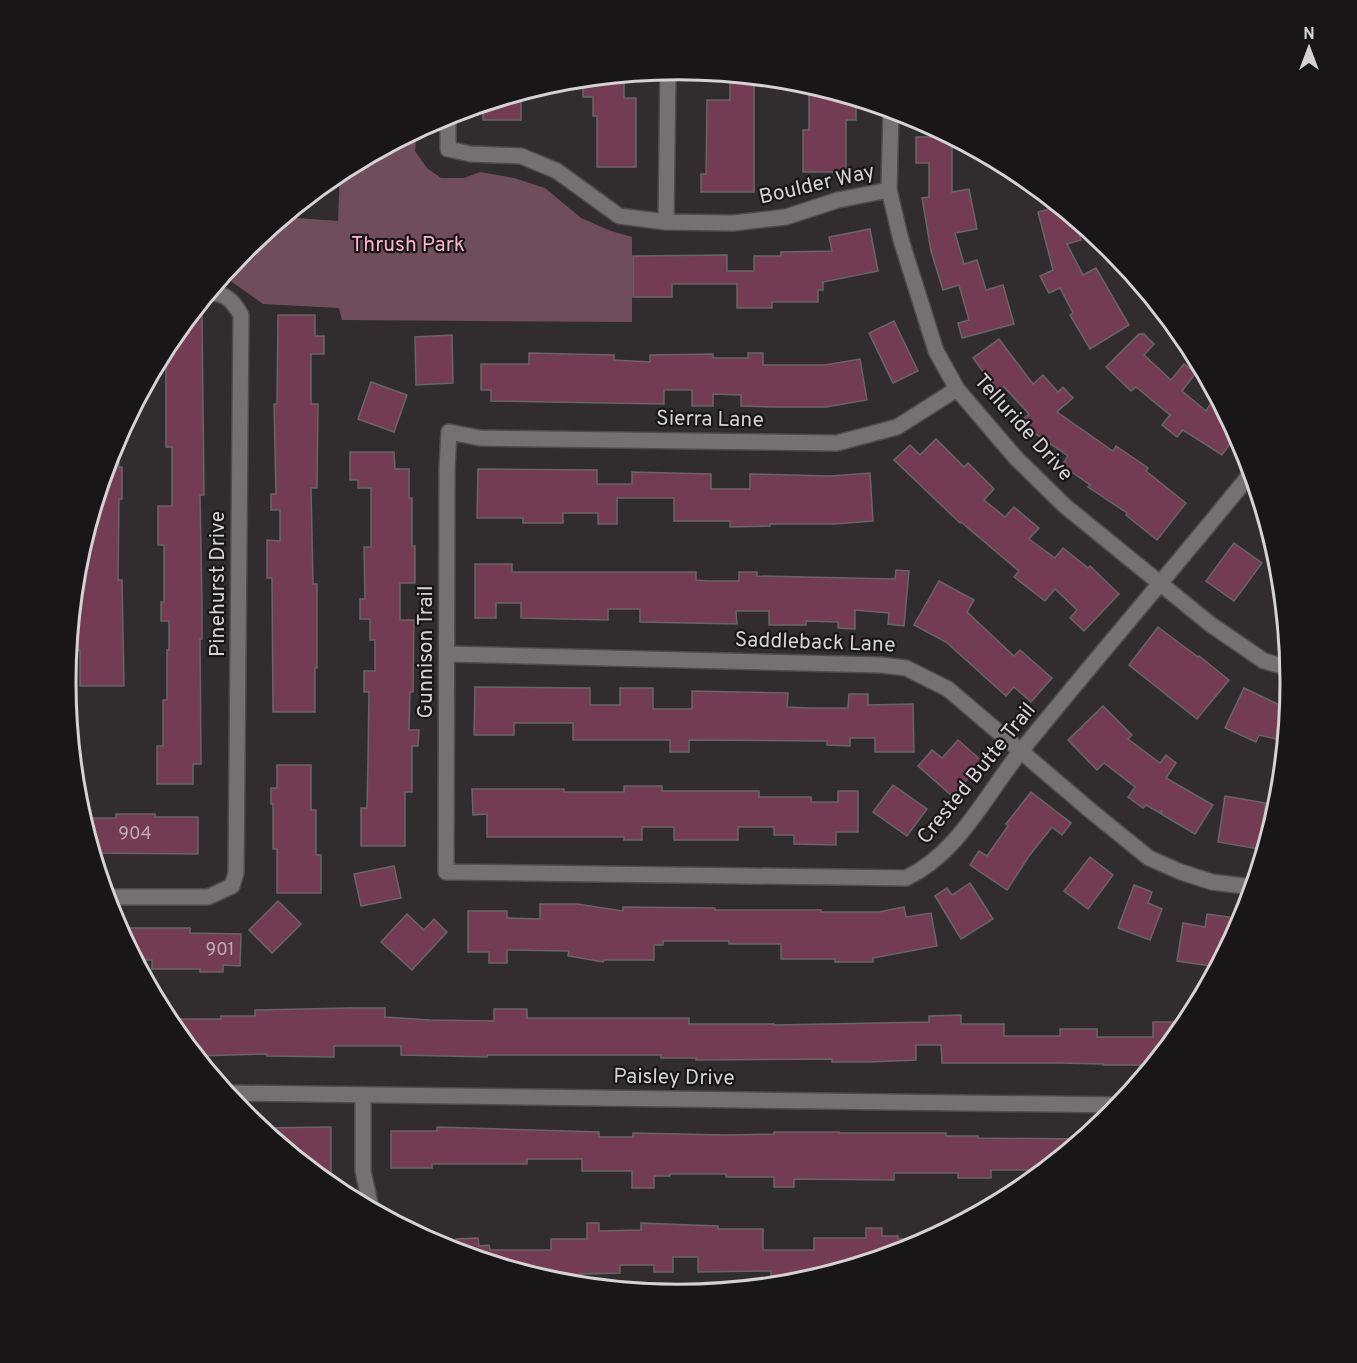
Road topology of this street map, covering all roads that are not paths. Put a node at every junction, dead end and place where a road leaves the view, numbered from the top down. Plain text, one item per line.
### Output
1 (668, 80) edge
2 (891, 118) edge
3 (448, 125) edge
4 (889, 190) junction
5 (666, 222) junction
6 (218, 295) edge
7 (957, 389) junction
8 (449, 432) joint
9 (1246, 480) edge
10 (1161, 585) junction
11 (448, 654) junction
12 (1280, 665) edge
13 (1021, 752) junction
14 (446, 872) joint
15 (1245, 886) edge
16 (116, 897) edge
17 (240, 1093) edge
18 (363, 1095) junction
19 (1105, 1106) edge
20 (369, 1198) edge

1 - 5 street
2 - 4 street, Telluride Drive
3 - 5 street, Boulder Way
4 - 5 street, Boulder Way
4 - 7 street, Telluride Drive
6 - 16 street, Pinehurst Drive
7 - 8 street, Sierra Lane
7 - 10 street, Telluride Drive
8 - 11 street, Gunnison Trail
9 - 10 street, Crested Butte Trail
10 - 12 street, Telluride Drive
10 - 13 street, Crested Butte Trail
11 - 13 street, Saddleback Lane
11 - 14 street, Gunnison Trail
13 - 14 street, Crested Butte Trail
13 - 15 street, Saddleback Lane
17 - 18 street, Paisley Drive
18 - 19 street, Paisley Drive
18 - 20 street

